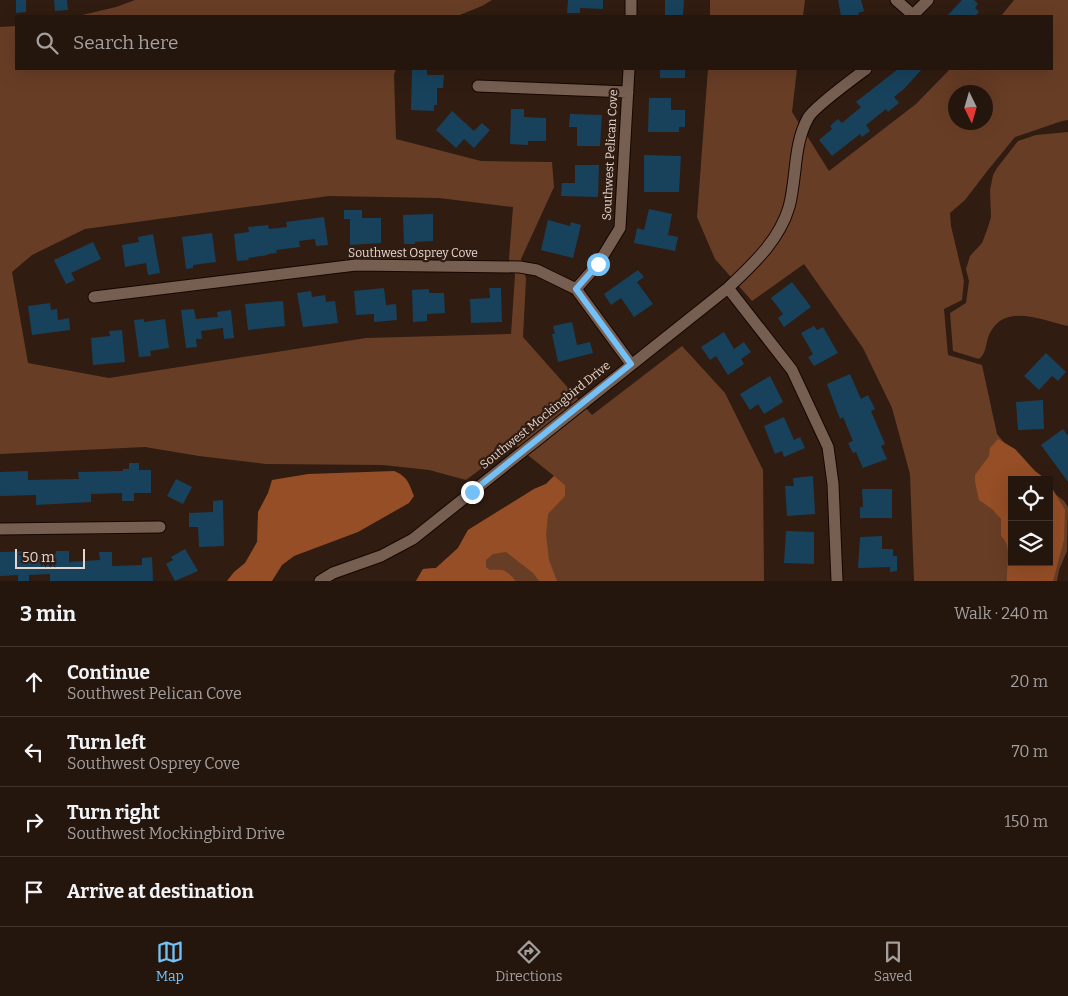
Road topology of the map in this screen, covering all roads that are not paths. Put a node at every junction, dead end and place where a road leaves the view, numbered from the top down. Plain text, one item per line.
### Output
1 (631, 0) edge
2 (896, 0) edge
3 (928, 0) edge
4 (631, 15) edge
5 (913, 15) edge
6 (629, 70) edge
7 (865, 70) edge
8 (478, 86) dead end
9 (628, 92) junction
10 (728, 288) junction
11 (576, 289) junction
12 (94, 296) dead end
13 (631, 364) junction
14 (160, 527) dead end
15 (0, 529) edge
16 (320, 581) edge
17 (837, 581) edge

1 - 4 street
2 - 5 street
3 - 5 street
6 - 9 street, Southwest Pelican Cove
7 - 10 street, Southwest Mockingbird Drive
8 - 9 street
9 - 11 street, Southwest Pelican Cove
10 - 13 street, Southwest Mockingbird Drive
10 - 17 street
11 - 12 street, Southwest Osprey Cove
11 - 13 street, Southwest Osprey Cove
13 - 16 street, Southwest Mockingbird Drive
14 - 15 street

